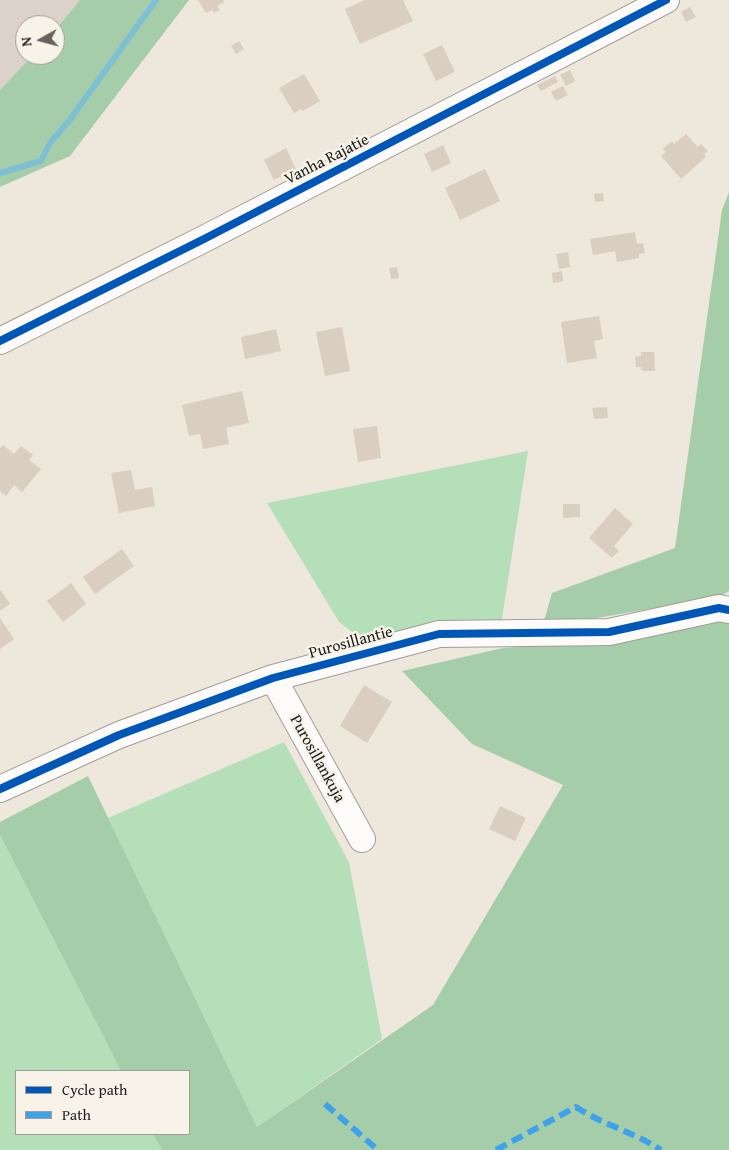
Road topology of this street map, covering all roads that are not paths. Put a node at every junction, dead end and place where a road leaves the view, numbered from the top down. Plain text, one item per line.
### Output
1 (666, 0) edge
2 (0, 341) edge
3 (729, 610) edge
4 (273, 678) junction
5 (0, 790) edge
6 (362, 839) dead end

1 - 2 street, Vanha Rajatie
3 - 4 street, Purosillantie
4 - 5 street, Purosillantie
4 - 6 street, Purosillankuja

